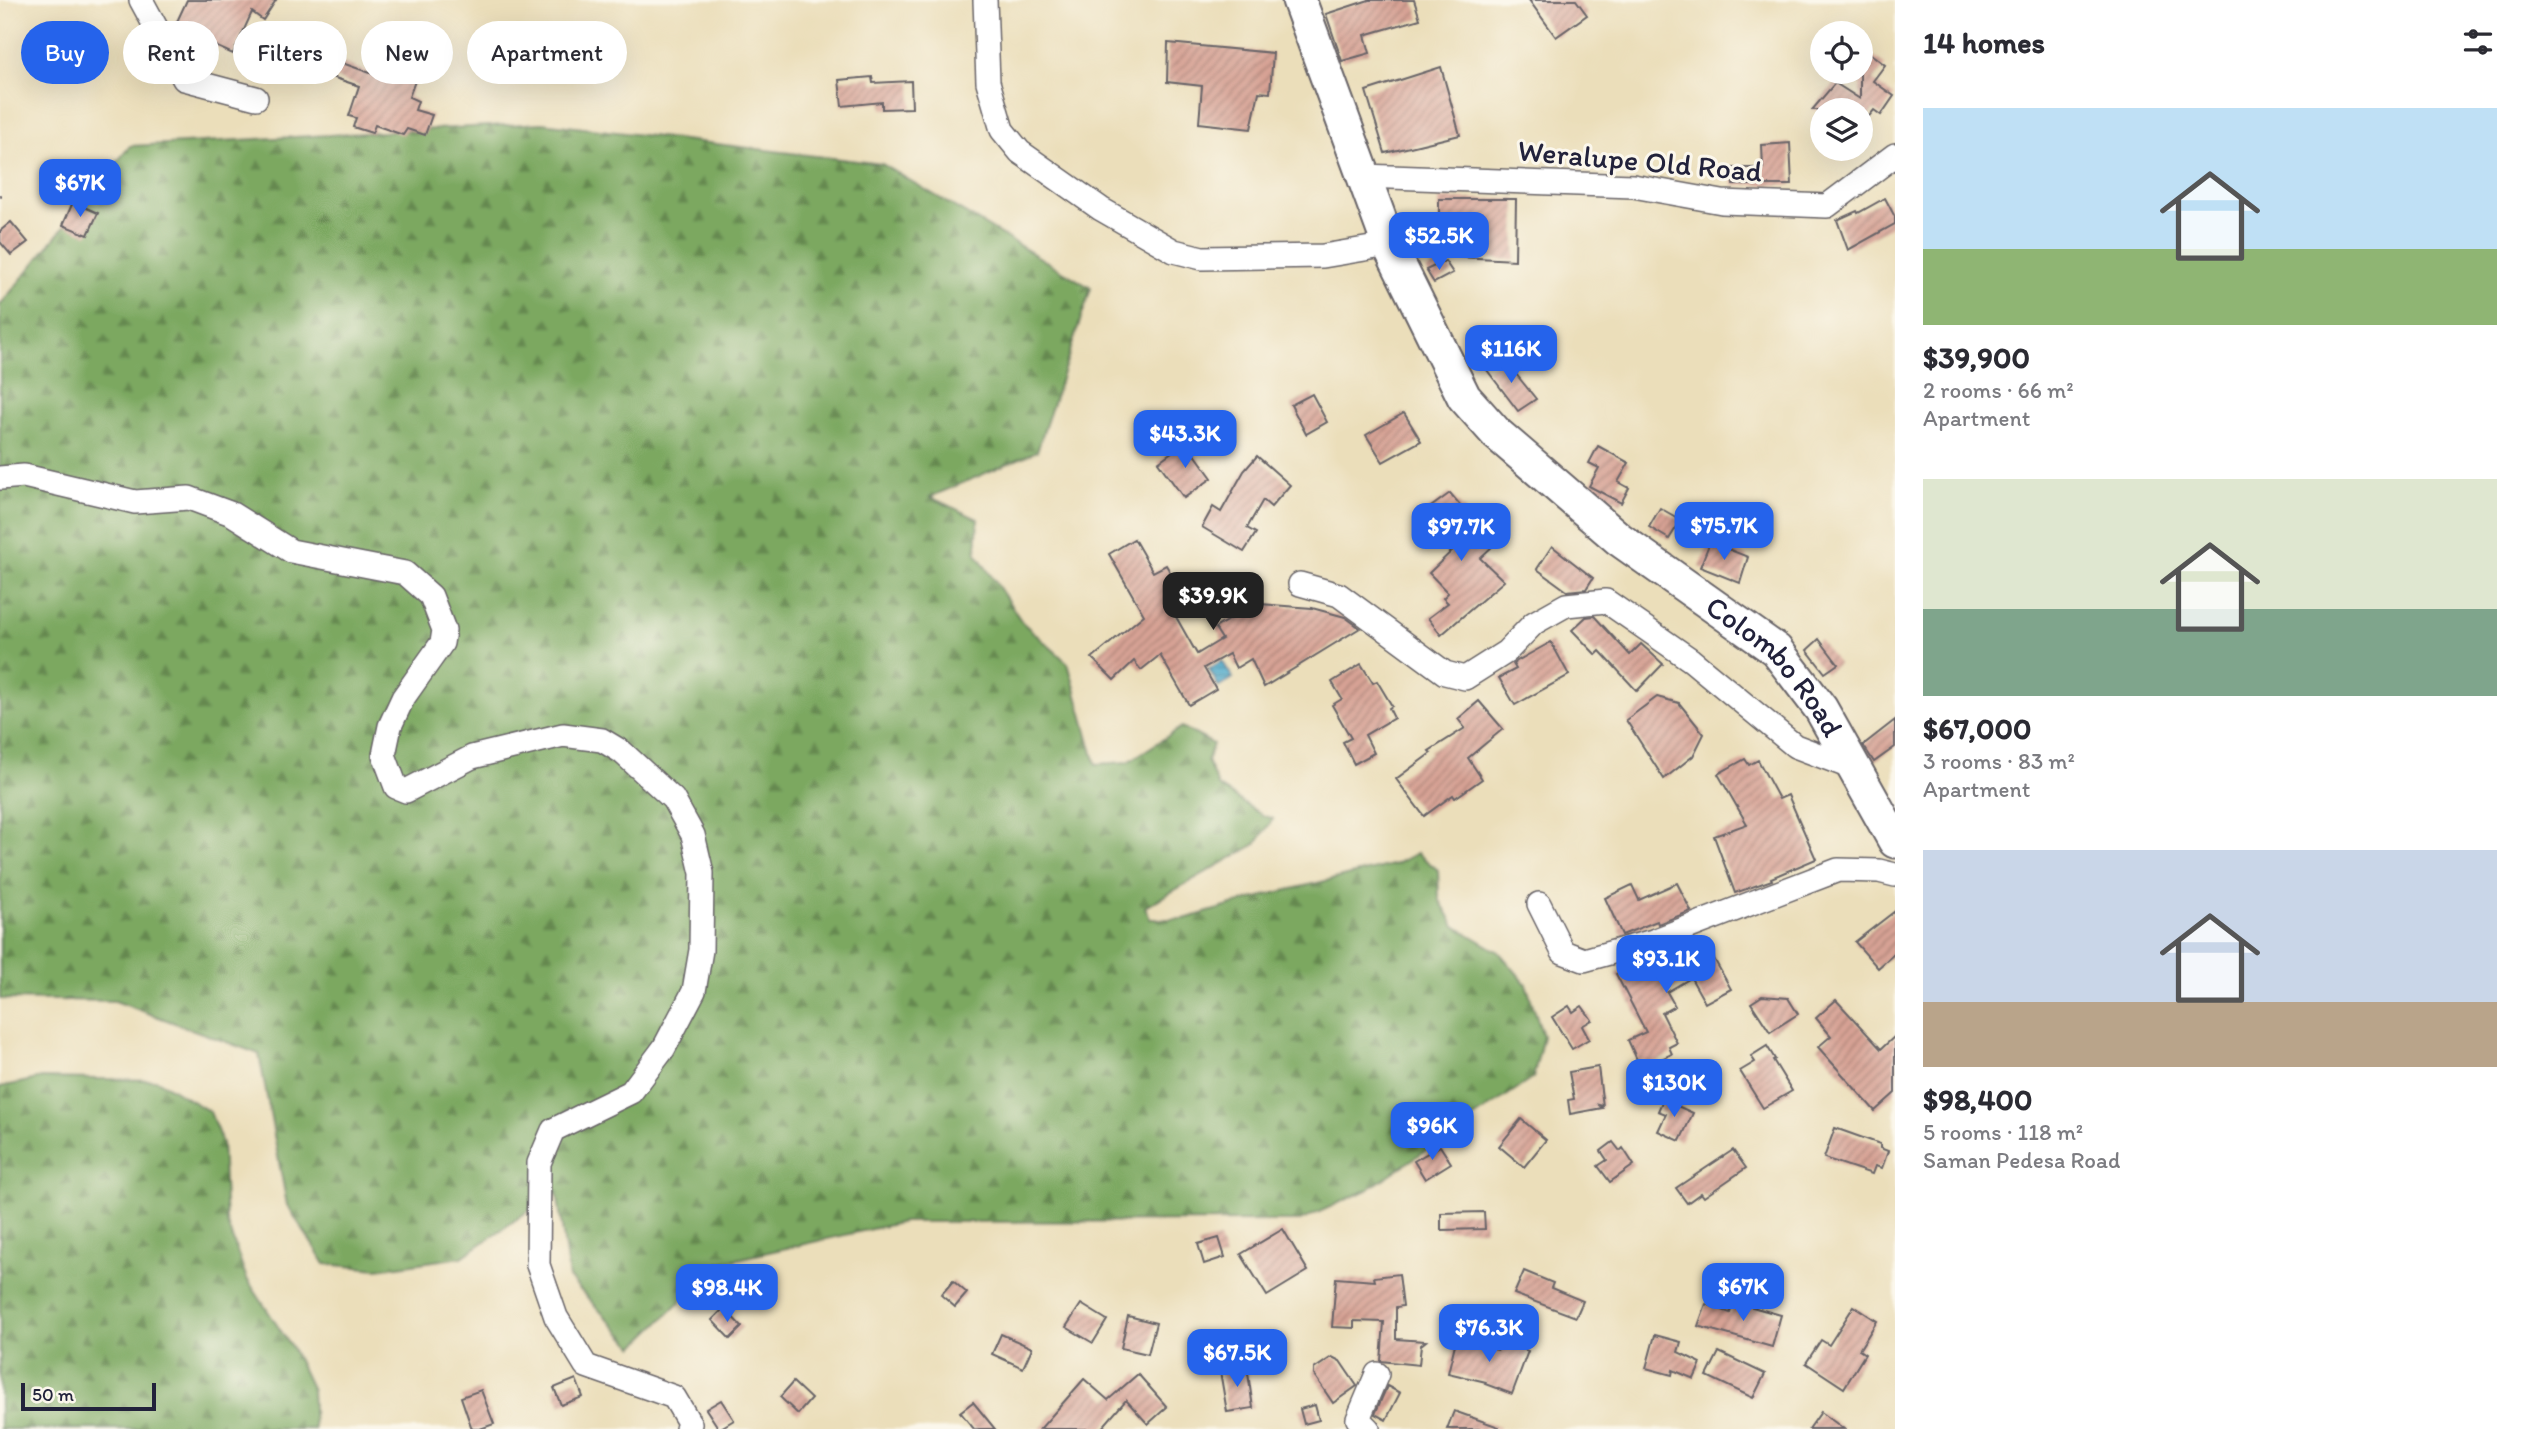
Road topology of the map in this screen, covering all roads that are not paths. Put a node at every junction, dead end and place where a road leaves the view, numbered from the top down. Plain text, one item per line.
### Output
1 (141, 0) edge
2 (985, 0) edge
3 (1299, 0) edge
4 (256, 98) dead end
5 (1895, 155) edge
6 (1363, 176) junction
7 (1388, 245) junction
8 (0, 478) edge
9 (1300, 584) dead end
10 (1853, 768) junction
11 (1895, 841) edge
12 (1895, 875) edge
13 (1539, 904) dead end
14 (1377, 1374) dead end
15 (687, 1429) edge
16 (1368, 1429) edge

1 - 4 street
2 - 7 street
3 - 6 highway, Colombo Road
5 - 6 street, Weralupe Old Road
6 - 7 highway, Colombo Road
7 - 10 highway, Colombo Road
8 - 15 street
9 - 10 street
10 - 11 highway, Colombo Road
12 - 13 street
14 - 16 street

